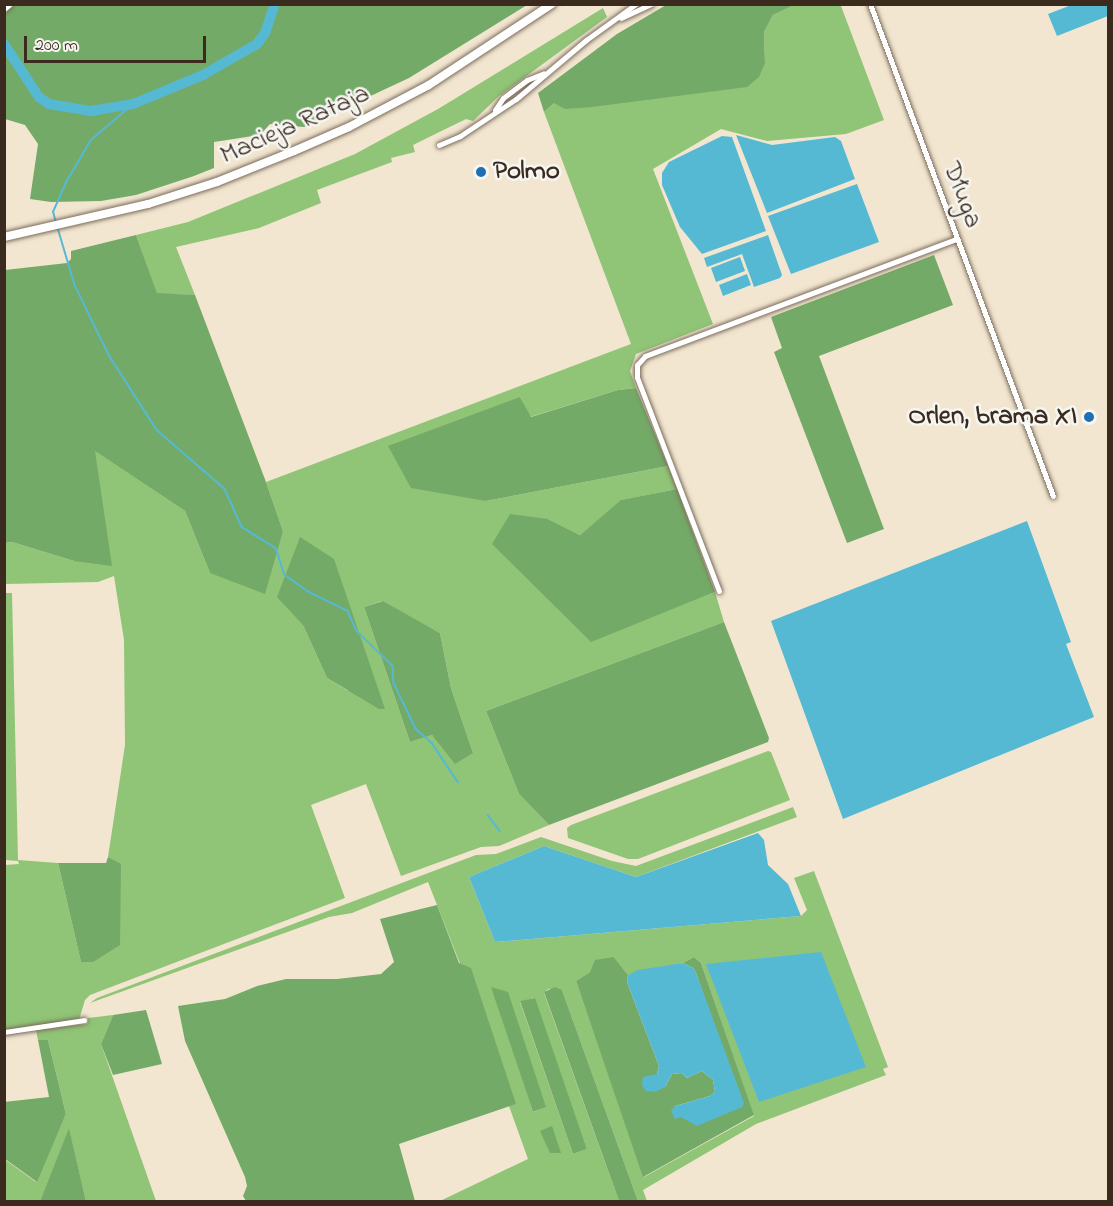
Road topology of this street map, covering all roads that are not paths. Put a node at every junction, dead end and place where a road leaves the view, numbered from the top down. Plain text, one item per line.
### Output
1 (9, 4) edge
2 (552, 4) edge
3 (636, 4) edge
4 (651, 4) edge
5 (870, 4) edge
6 (4, 8) edge
7 (620, 18) junction
8 (439, 145) dead end
9 (4, 238) edge
10 (957, 239) junction
11 (1053, 496) dead end
12 (719, 591) dead end
13 (84, 1020) dead end
14 (4, 1032) edge

1 - 6 main road
2 - 9 main road, Macieja Rataja
3 - 7 street
4 - 7 street
5 - 10 street, Długa
7 - 8 street
10 - 11 street, Długa
10 - 12 street
13 - 14 street

